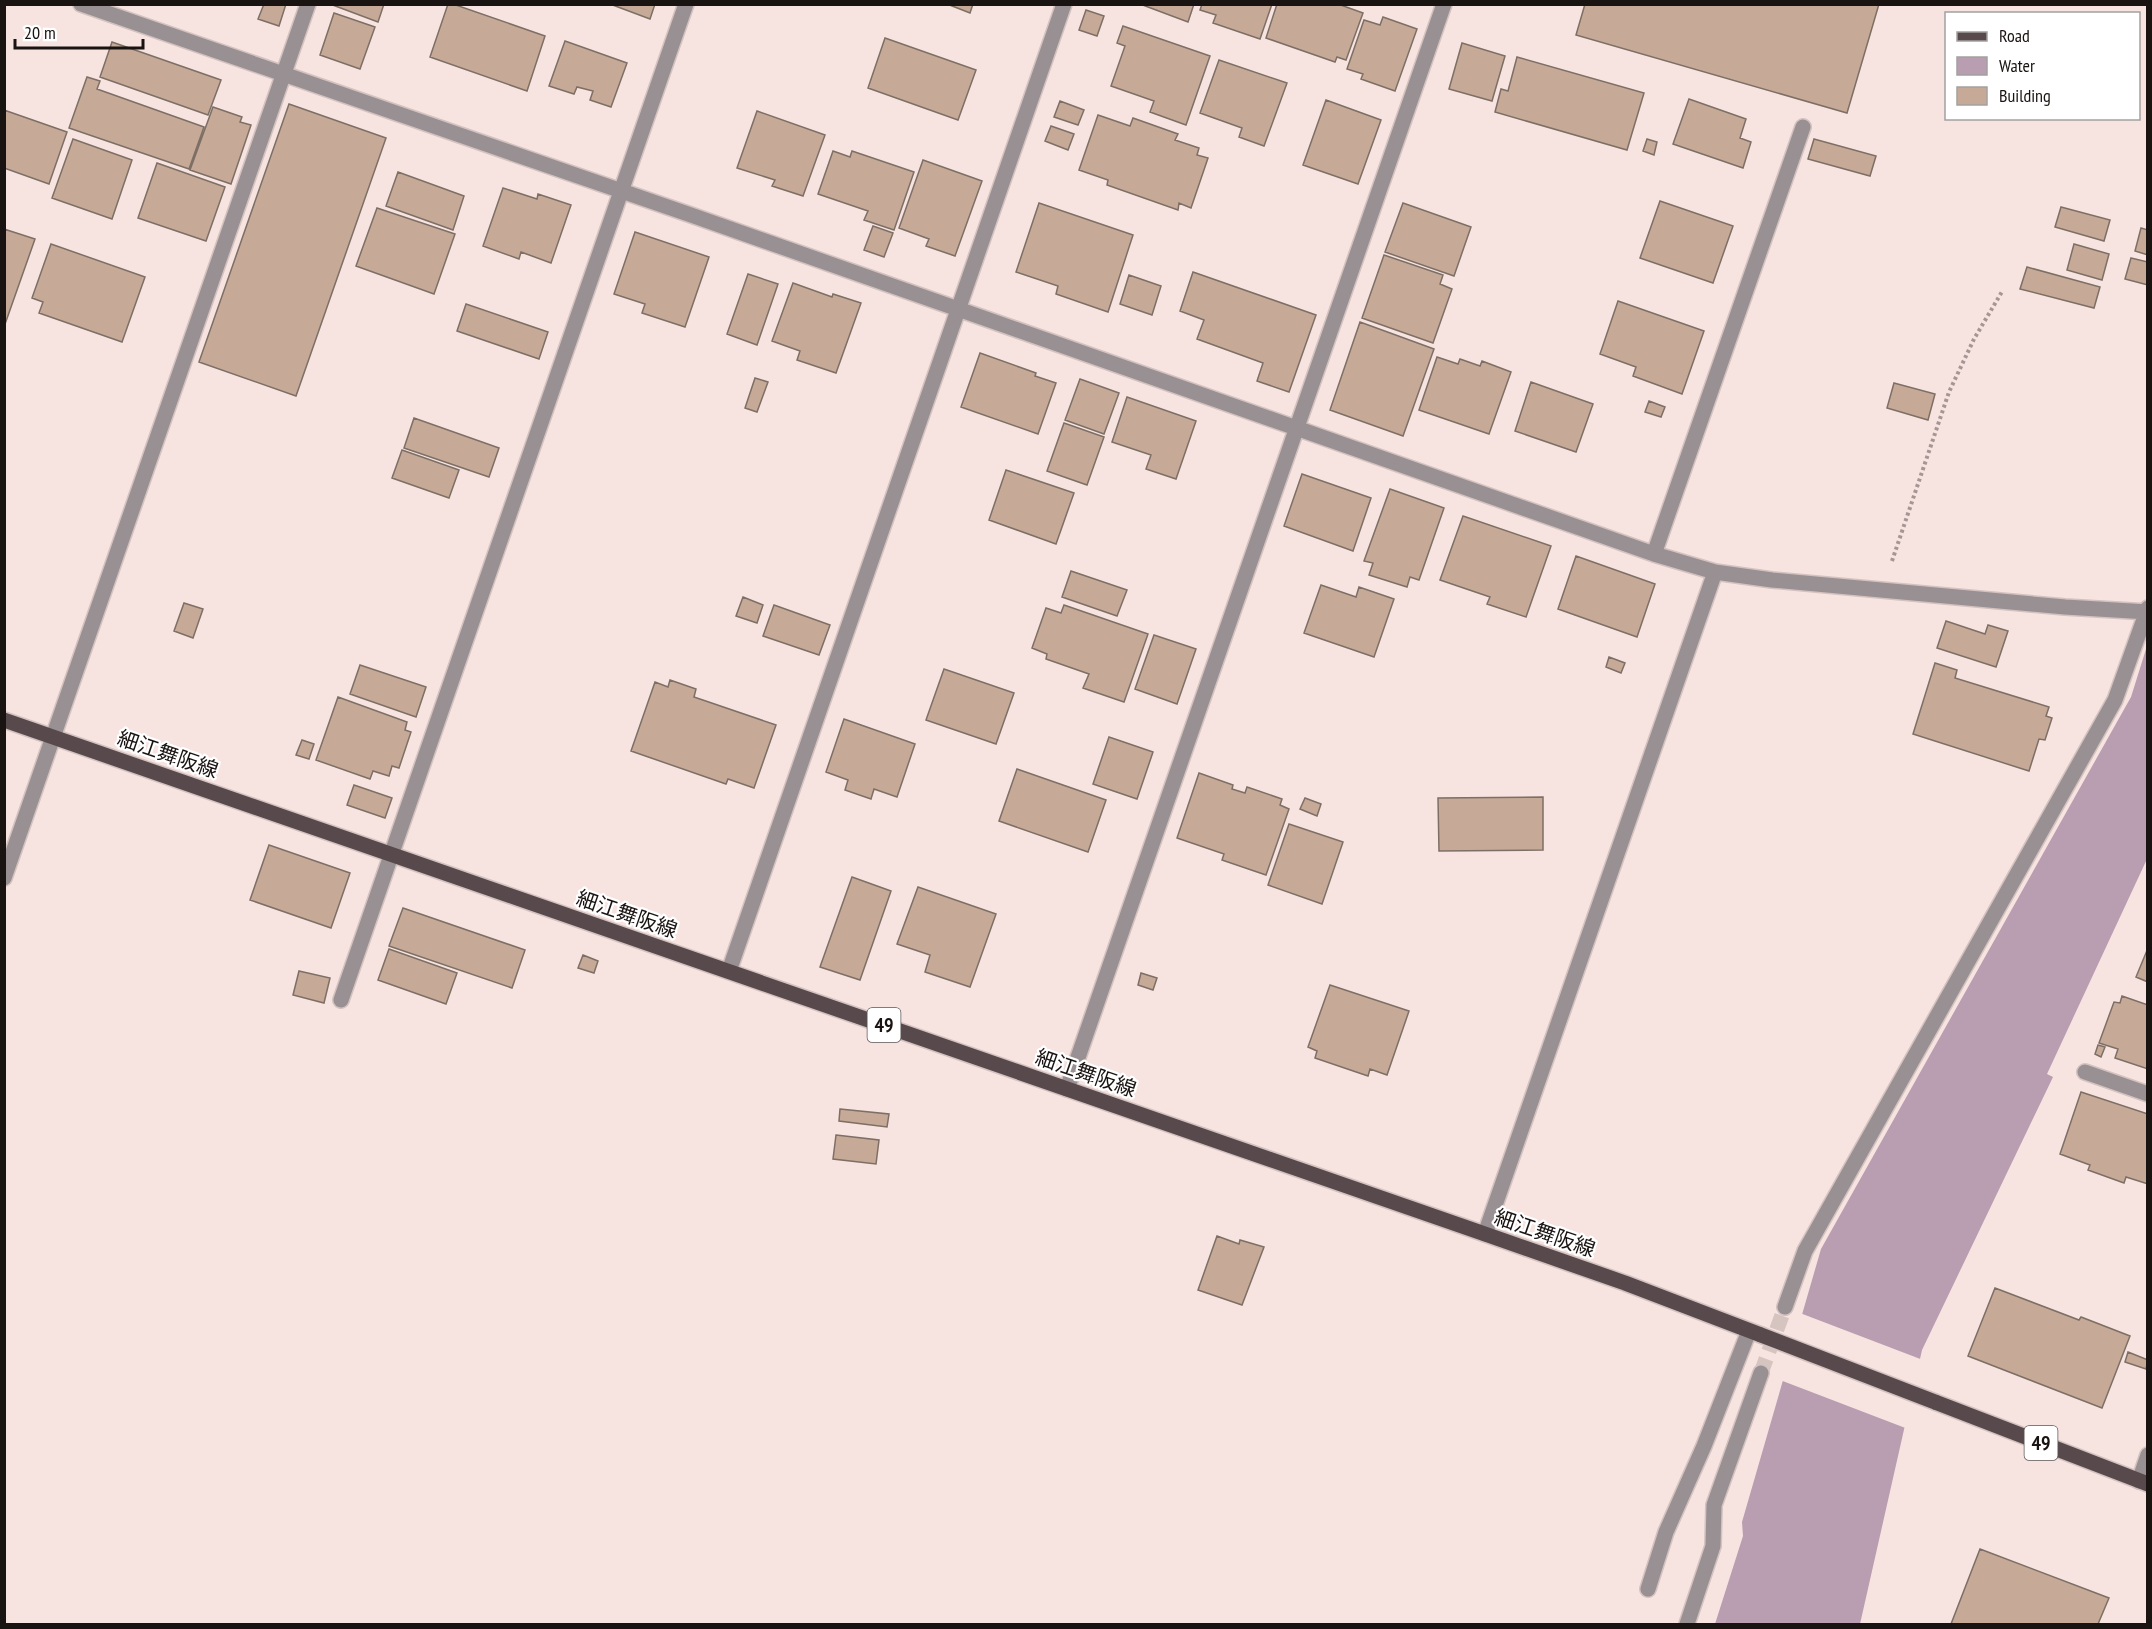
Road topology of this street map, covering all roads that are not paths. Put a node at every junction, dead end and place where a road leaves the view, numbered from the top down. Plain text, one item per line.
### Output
1 (81, 4) edge
2 (308, 4) edge
3 (686, 4) edge
4 (1064, 4) edge
5 (1444, 4) edge
6 (284, 75) junction
7 (1803, 127) dead end
8 (621, 191) junction
9 (958, 310) junction
10 (1296, 428) junction
11 (1654, 554) junction
12 (1715, 572) junction
13 (2147, 611) edge
14 (4, 720) edge
15 (54, 737) junction
16 (392, 854) junction
17 (4, 878) edge
18 (729, 971) junction
19 (340, 1000) dead end
20 (2085, 1072) dead end
21 (1067, 1089) junction
22 (2148, 1094) edge
23 (1485, 1234) junction
24 (1785, 1307) tunnel mouth
25 (1755, 1333) junction
26 (1761, 1373) tunnel mouth
27 (2148, 1455) edge
28 (2143, 1482) edge
29 (1648, 1589) dead end
30 (1687, 1624) edge

1 - 6 street
2 - 6 street
3 - 8 street
4 - 9 street
5 - 10 street
6 - 8 street
6 - 15 street
7 - 11 street
8 - 9 street
8 - 16 street
9 - 10 street
9 - 18 street
10 - 11 street
10 - 21 street
11 - 12 street
12 - 13 street
12 - 23 street
13 - 24 street
14 - 15 main road, 細江舞阪線 / 49
15 - 16 main road, 細江舞阪線 / 49
15 - 17 street
16 - 18 main road, 細江舞阪線 / 49
16 - 19 street
18 - 21 main road, 細江舞阪線 / 49
20 - 22 street
21 - 23 main road, 細江舞阪線 / 49
23 - 25 main road, 細江舞阪線 / 49
25 - 28 main road, 細江舞阪線 / 49, bridge
25 - 29 street
26 - 30 street
27 - 28 street

